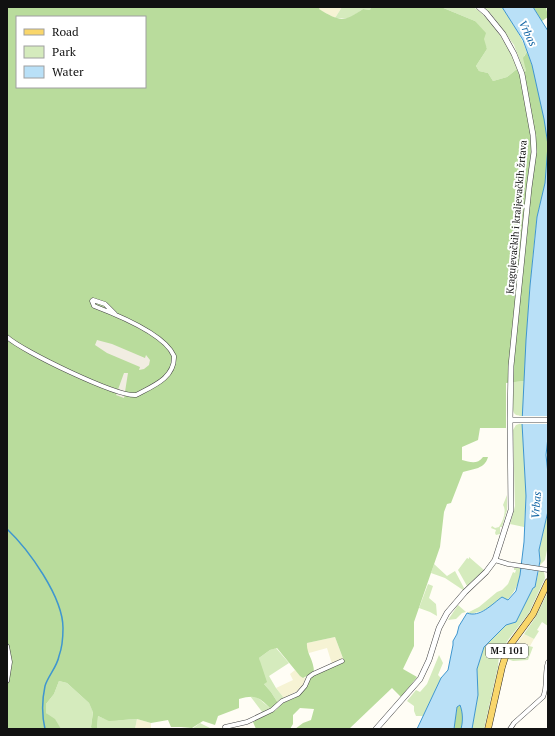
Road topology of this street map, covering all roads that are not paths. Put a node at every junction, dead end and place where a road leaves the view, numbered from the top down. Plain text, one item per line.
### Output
1 (479, 7) edge
2 (115, 314) junction
3 (7, 337) edge
4 (510, 420) junction
5 (548, 420) edge
6 (495, 560) junction
7 (548, 570) edge
8 (548, 582) edge
9 (7, 646) edge
10 (342, 661) dead end
11 (548, 662) edge
12 (7, 681) edge
13 (226, 728) edge
14 (376, 729) edge
15 (488, 729) edge
16 (510, 729) edge

1 - 4 street, Kragujevačkih i kraljevačkih žrtava
2 - 2 street
2 - 3 street
4 - 5 street
4 - 6 street, Kragujevačkih i kraljevačkih žrtava
6 - 7 street
6 - 14 street
8 - 15 main road, M-I 101
9 - 12 street
10 - 13 street
11 - 16 street

